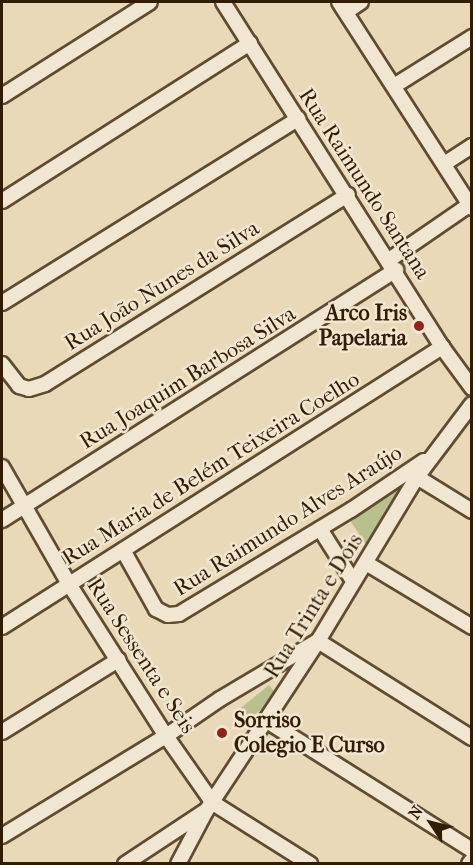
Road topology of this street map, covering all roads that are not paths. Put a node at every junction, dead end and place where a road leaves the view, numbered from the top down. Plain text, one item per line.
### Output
1 (150, 2) edge
2 (223, 2) edge
3 (362, 2) edge
4 (342, 7) edge
5 (471, 37) edge
6 (250, 43) junction
7 (394, 86) junction
8 (2, 96) edge
9 (298, 119) junction
10 (471, 146) edge
11 (444, 164) junction
12 (348, 195) junction
13 (2, 201) edge
14 (470, 207) edge
15 (392, 265) junction
16 (2, 303) edge
17 (442, 347) junction
18 (2, 364) edge
19 (471, 388) edge
20 (471, 404) edge
21 (435, 453) junction
22 (2, 467) edge
23 (417, 477) junction
24 (25, 505) junction
25 (471, 512) edge
26 (2, 520) edge
27 (320, 529) junction
28 (123, 550) junction
29 (366, 563) junction
30 (353, 581) junction
31 (69, 584) junction
32 (2, 627) edge
33 (471, 627) edge
34 (318, 641) junction
35 (118, 660) junction
36 (267, 722) junction
37 (2, 732) edge
38 (166, 736) junction
39 (471, 738) edge
40 (209, 807) junction
41 (2, 836) edge
42 (471, 850) edge
43 (125, 864) edge
44 (177, 864) edge
45 (310, 864) edge

1 - 8 street
2 - 6 street, Rua Raimundo Santana
3 - 4 street
4 - 7 street
5 - 7 street
6 - 9 street, Rua Raimundo Santana
6 - 13 street
7 - 11 street
9 - 12 street, Rua Raimundo Santana
9 - 16 street
10 - 11 street
11 - 14 street
12 - 15 street, Rua Raimundo Santana
12 - 18 street, Rua João Nunes da Silva
14 - 15 street, Rua Joaquim Barbosa Silva
15 - 17 street, Rua Raimundo Santana
15 - 24 street, Rua Joaquim Barbosa Silva
17 - 19 street, Rua Raimundo Santana
17 - 28 street, Rua Maria de Belém Teixeira Coelho
20 - 21 street, Rua Trinta e Dois
21 - 23 street, Rua Trinta e Dois
21 - 27 street, Rua Raimundo Alves Araújo
22 - 24 street, Rua Sessenta e Seis
23 - 25 street
23 - 29 street, Rua Trinta e Dois
24 - 26 street, Rua Joaquim Barbosa Silva
24 - 31 street, Rua Sessenta e Seis
27 - 28 street, Rua Raimundo Alves Araújo
27 - 30 street
28 - 31 street, Rua Maria de Belém Teixeira Coelho
29 - 30 street, Rua Trinta e Dois
29 - 33 street
30 - 34 street, Rua Trinta e Dois
31 - 32 street, Rua Maria de Belém Teixeira Coelho
31 - 35 street, Rua Sessenta e Seis
34 - 36 street, Rua Trinta e Dois
34 - 38 street
34 - 39 street
35 - 37 street
35 - 38 street, Rua Sessenta e Seis
36 - 40 street, Rua Trinta e Dois
36 - 42 street
38 - 40 street, Rua Sessenta e Seis
38 - 41 street
40 - 43 street
40 - 44 street, Rua Trinta e Dois
40 - 45 street

